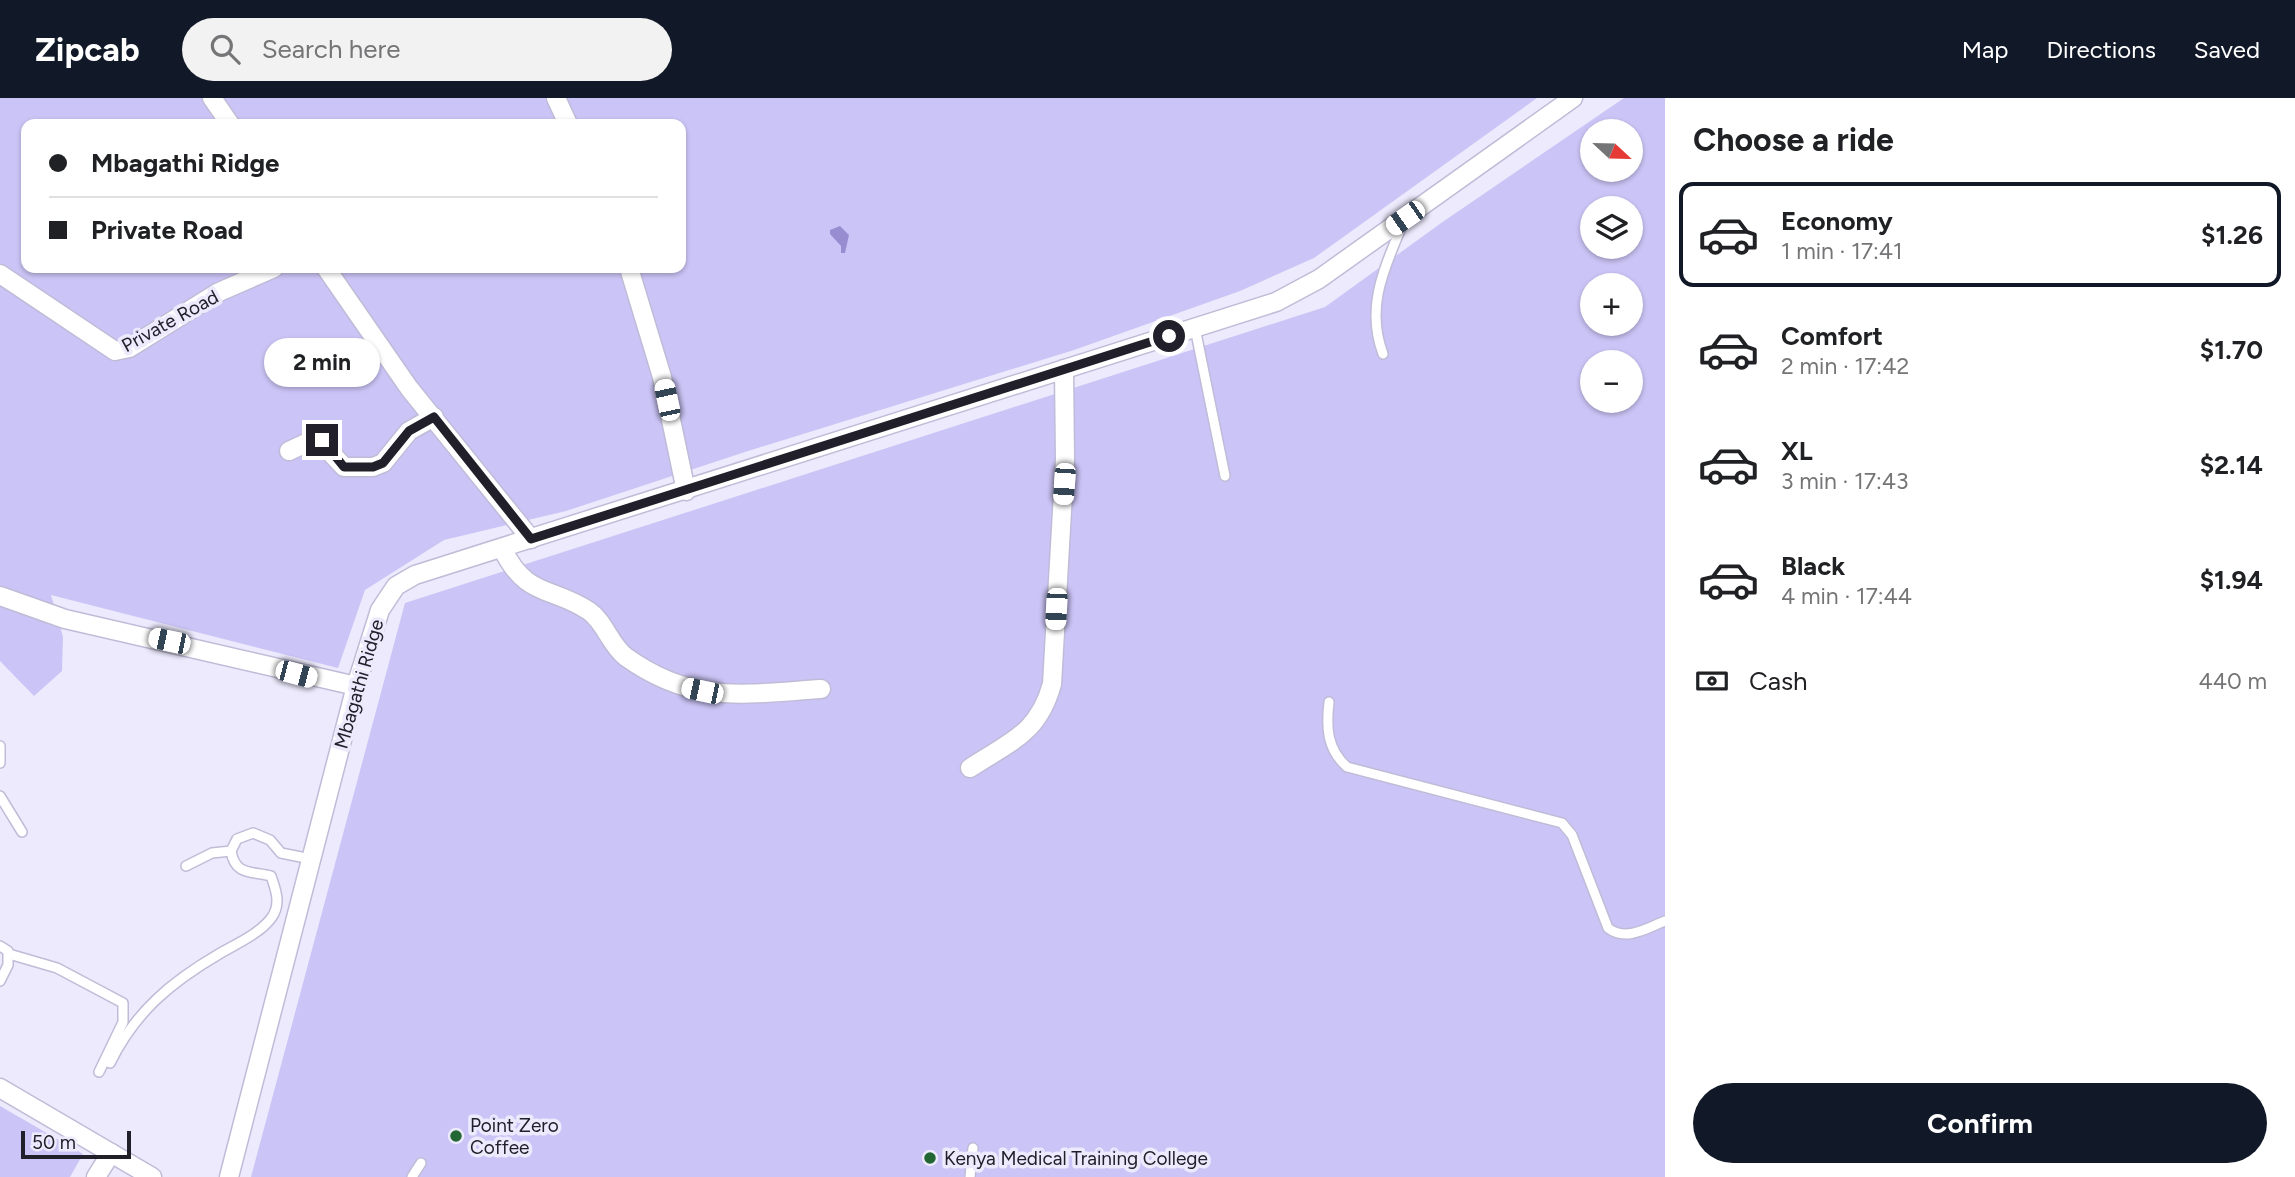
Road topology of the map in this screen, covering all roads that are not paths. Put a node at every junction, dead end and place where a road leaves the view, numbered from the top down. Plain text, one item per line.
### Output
1 (212, 98) edge
2 (556, 98) edge
3 (1573, 98) edge
4 (227, 119) edge
5 (566, 119) edge
6 (1405, 218) junction
7 (263, 273) edge
8 (329, 273) edge
9 (631, 273) edge
10 (0, 274) edge
11 (1195, 328) junction
12 (1383, 354) dead end
13 (1063, 369) junction
14 (434, 417) junction
15 (289, 451) dead end
16 (1225, 475) dead end
17 (686, 491) junction
18 (531, 539) junction
19 (502, 548) junction
20 (0, 596) edge
21 (356, 686) junction
22 (821, 689) dead end
23 (1329, 702) dead end
24 (0, 746) edge
25 (0, 763) edge
26 (970, 768) dead end
27 (0, 796) edge
28 (22, 832) dead end
29 (231, 851) junction
30 (311, 859) junction
31 (186, 866) dead end
32 (1665, 921) edge
33 (0, 946) edge
34 (9, 954) junction
35 (0, 981) edge
36 (110, 1063) dead end
37 (99, 1072) dead end
38 (0, 1088) edge
39 (973, 1148) dead end
40 (111, 1153) junction
41 (421, 1163) dead end
42 (96, 1177) edge
43 (152, 1177) edge
44 (229, 1177) edge
45 (412, 1177) edge
46 (970, 1177) edge

1 - 4 street
2 - 5 street
3 - 6 street, Mbagathi Ridge
6 - 11 street, Mbagathi Ridge
6 - 12 lane
7 - 10 street, Private Road
8 - 14 street
9 - 17 street
11 - 13 street, Mbagathi Ridge
11 - 16 lane
13 - 17 street, Mbagathi Ridge
13 - 26 street
14 - 15 street
14 - 18 street
17 - 18 street, Mbagathi Ridge
18 - 19 street, Mbagathi Ridge
19 - 21 street, Mbagathi Ridge
19 - 22 street
20 - 21 street
21 - 30 street, Mbagathi Ridge
23 - 32 lane
24 - 25 lane
27 - 28 lane
29 - 30 lane
29 - 31 lane
29 - 36 lane
30 - 44 street, Mbagathi Ridge
33 - 34 lane
34 - 35 lane
34 - 37 lane
38 - 40 street
39 - 46 lane
40 - 42 street
40 - 43 street
41 - 45 lane

